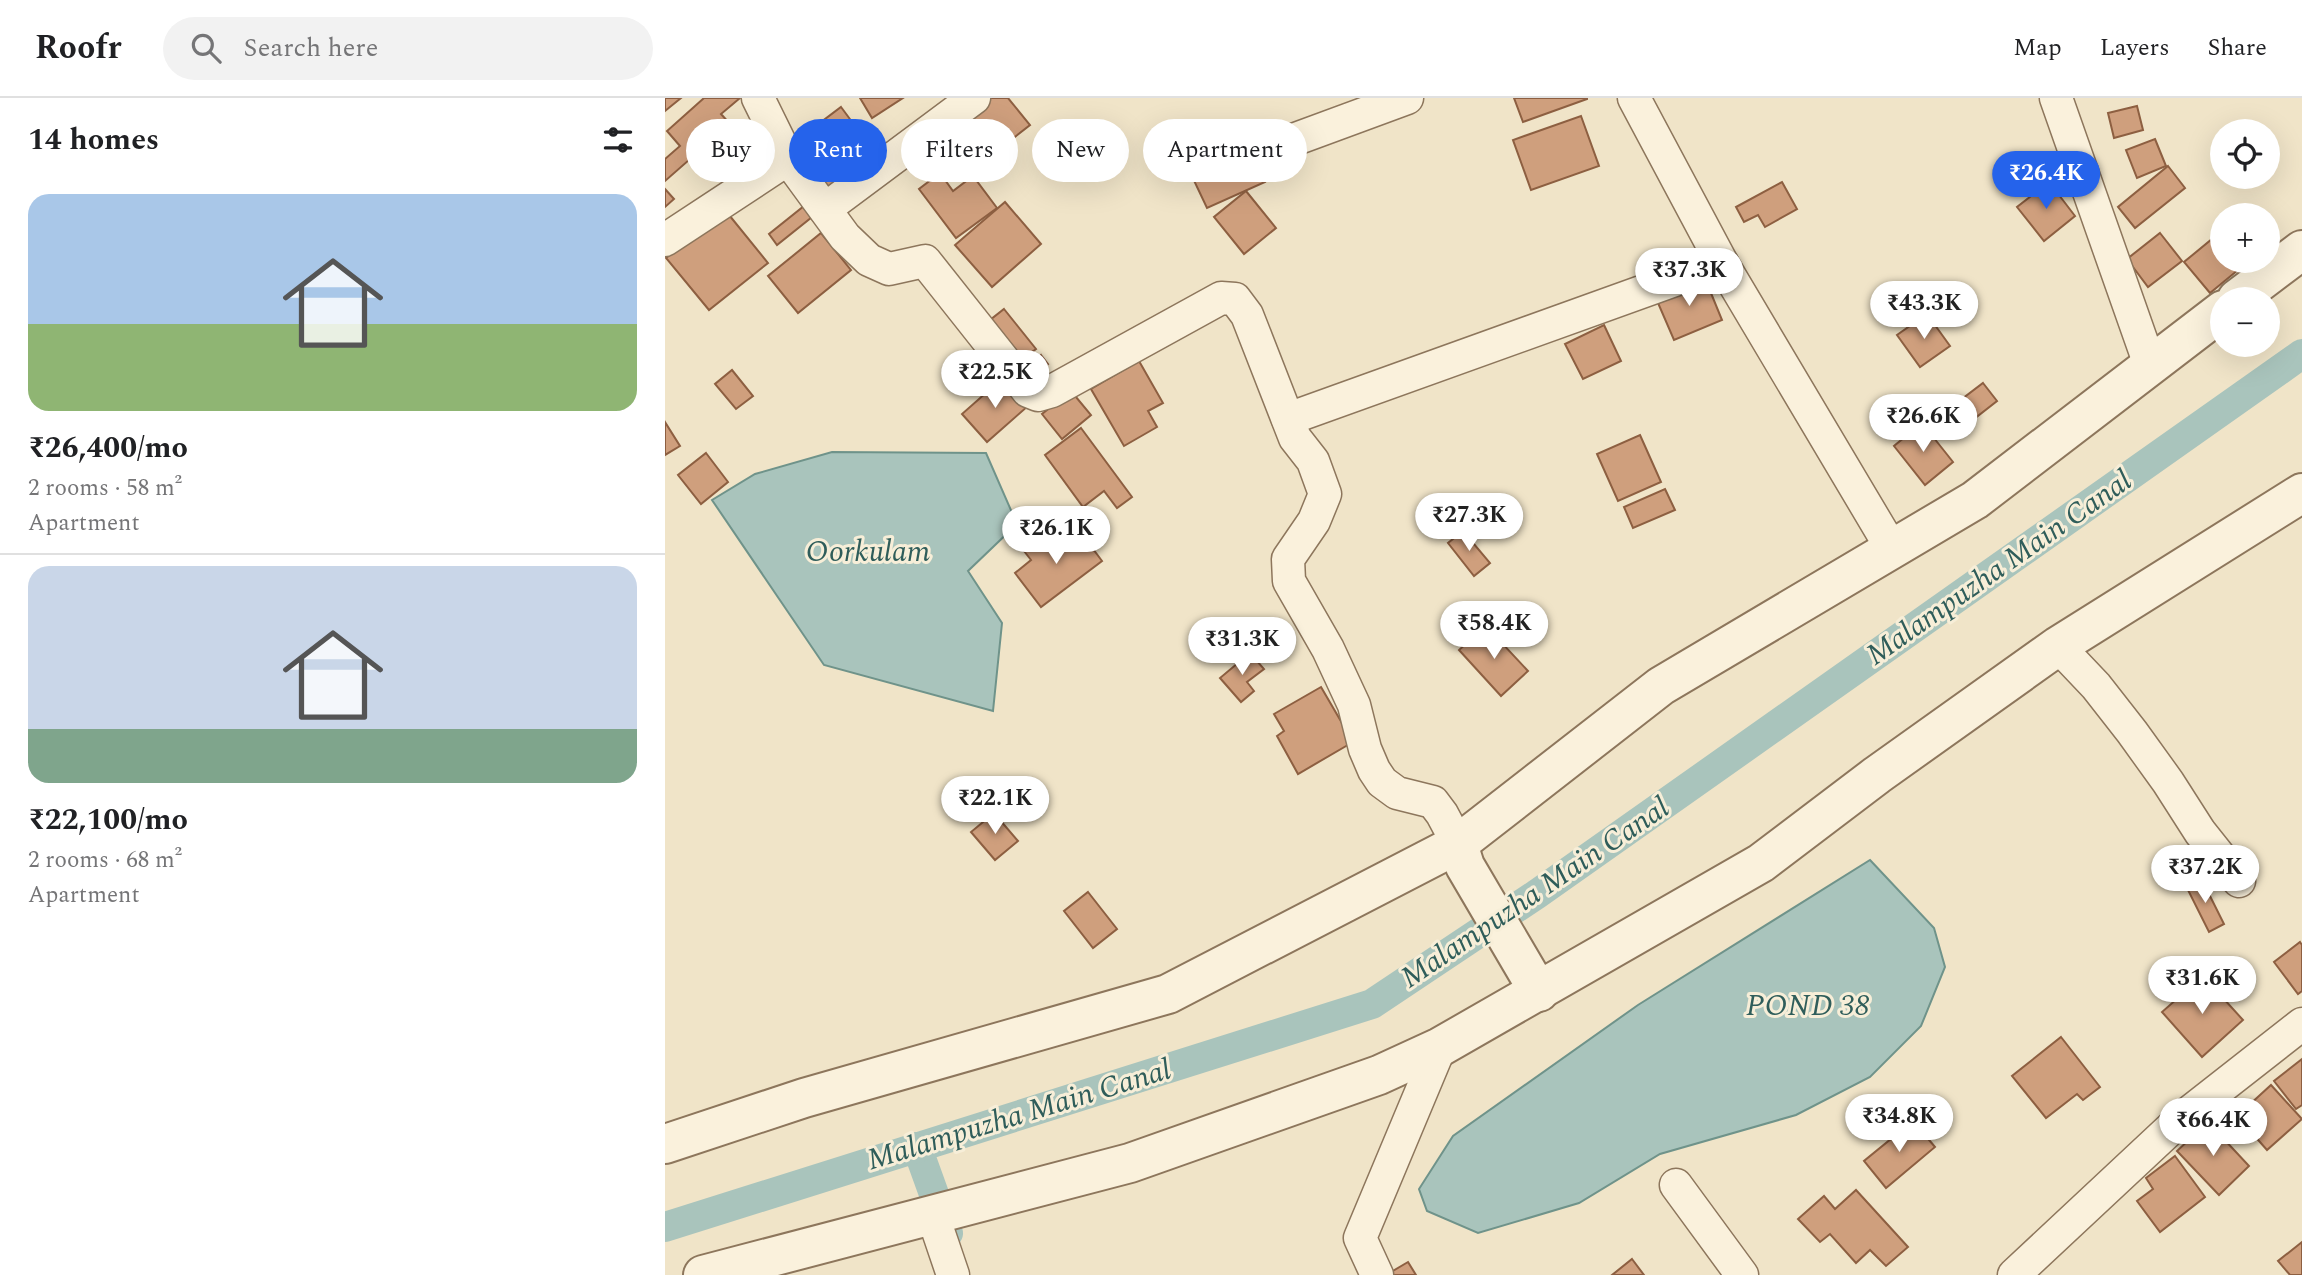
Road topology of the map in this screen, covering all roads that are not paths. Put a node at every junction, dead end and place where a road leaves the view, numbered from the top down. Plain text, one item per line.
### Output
1 (758, 98) edge
2 (974, 98) edge
3 (1407, 98) edge
4 (1634, 98) edge
5 (2056, 98) edge
6 (1307, 135) edge
7 (788, 159) junction
8 (825, 209) junction
9 (665, 240) edge
10 (2302, 250) edge
11 (1722, 263) junction
12 (2253, 287) edge
13 (2210, 320) edge
14 (2150, 365) junction
15 (1288, 419) junction
16 (2302, 493) edge
17 (1892, 549) junction
18 (2058, 646) junction
19 (1458, 844) junction
20 (2239, 881) dead end
21 (1532, 980) junction
22 (2302, 1024) edge
23 (1440, 1047) junction
24 (665, 1144) edge
25 (1676, 1185) dead end
26 (949, 1212) junction
27 (702, 1275) edge
28 (953, 1275) edge
29 (1377, 1275) edge
30 (1742, 1275) edge
31 (2014, 1275) edge

1 - 7 street
2 - 8 street
3 - 6 street
4 - 11 street
5 - 14 street
7 - 8 street
7 - 9 street
8 - 15 street
10 - 12 street
11 - 15 street
11 - 17 street
13 - 14 street
14 - 17 street
15 - 19 street
16 - 18 street
17 - 19 street
18 - 20 street
18 - 21 street
19 - 21 street
19 - 24 street
21 - 23 street
22 - 31 street
23 - 26 street
23 - 29 street
25 - 30 street
26 - 27 street
26 - 28 street

